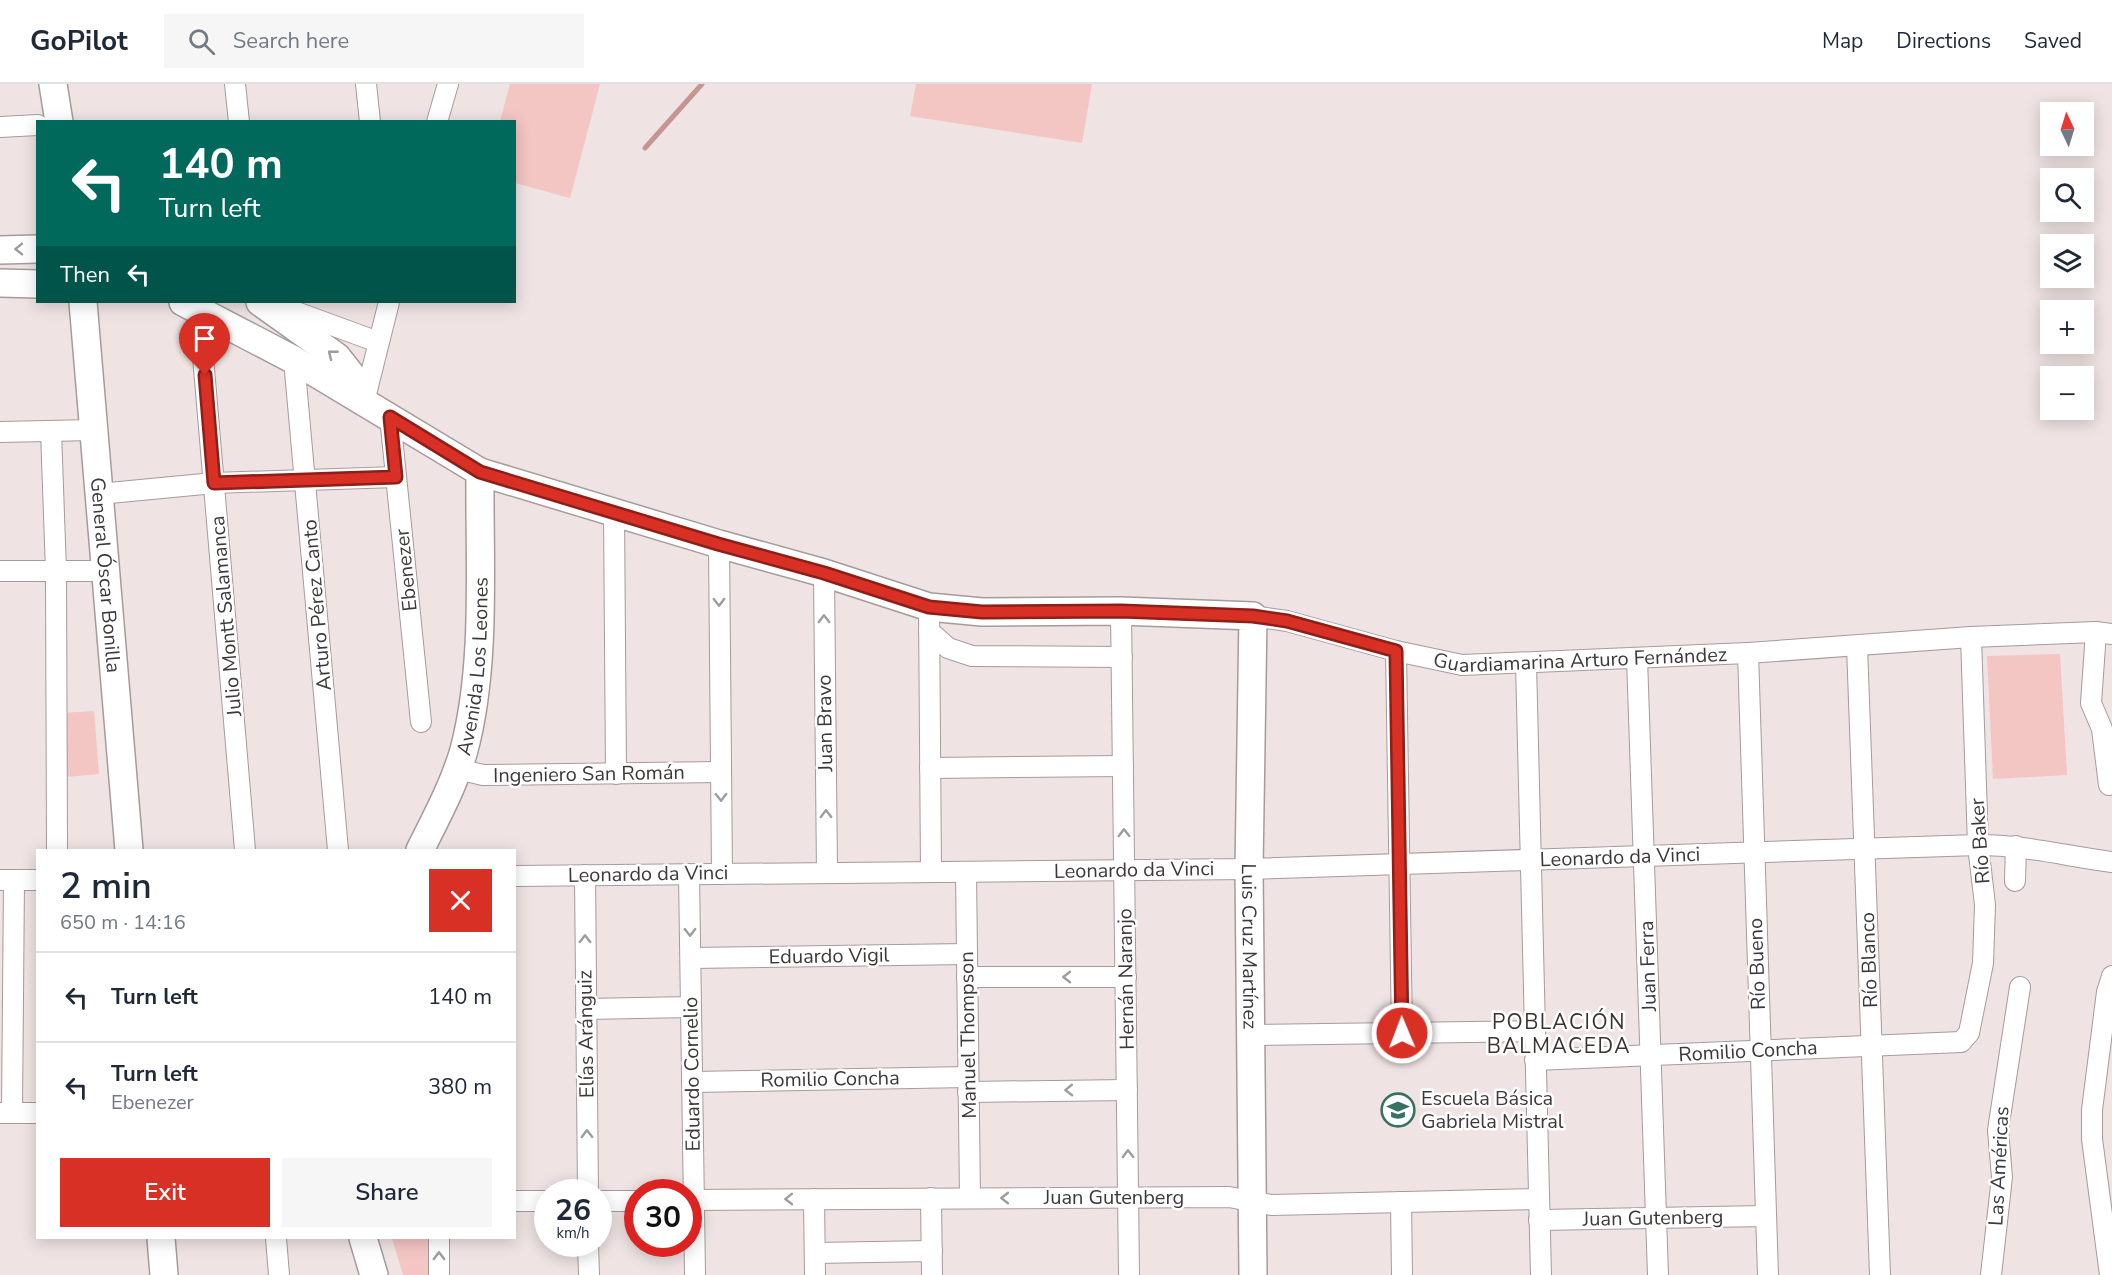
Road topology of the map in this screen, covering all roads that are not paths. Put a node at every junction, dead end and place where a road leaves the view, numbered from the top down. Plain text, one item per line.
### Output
1 (53, 84) edge
2 (235, 84) edge
3 (366, 84) edge
4 (448, 84) edge
5 (59, 120) edge
6 (238, 120) edge
7 (370, 120) edge
8 (439, 120) edge
9 (36, 125) edge
10 (0, 127) edge
11 (36, 249) edge
12 (0, 250) edge
13 (0, 284) edge
14 (36, 284) edge
15 (83, 303) edge
16 (261, 303) edge
17 (269, 303) edge
18 (388, 304) edge
19 (191, 306) edge
20 (378, 342) junction
21 (294, 360) junction
22 (364, 402) junction
23 (390, 417) junction
24 (94, 430) junction
25 (51, 431) junction
26 (0, 432) edge
27 (480, 472) junction
28 (396, 477) junction
29 (305, 480) junction
30 (214, 483) junction
31 (99, 494) junction
32 (614, 511) junction
33 (718, 544) junction
34 (0, 571) edge
35 (56, 571) junction
36 (106, 571) junction
37 (824, 573) junction
38 (1121, 611) junction
39 (1253, 616) junction
40 (929, 619) junction
41 (2104, 633) edge
42 (1971, 637) junction
43 (1857, 645) junction
44 (1396, 651) junction
45 (1748, 653) junction
46 (1122, 657) junction
47 (1637, 658) junction
48 (1526, 663) junction
49 (421, 722) dead end
50 (1123, 766) junction
51 (930, 768) junction
52 (458, 770) junction
53 (721, 772) junction
54 (616, 774) junction
55 (2109, 785) dead end
56 (1978, 844) junction
57 (2016, 846) junction
58 (57, 849) edge
59 (129, 849) edge
60 (245, 849) edge
61 (338, 849) edge
62 (420, 849) edge
63 (1865, 849) junction
64 (1754, 852) junction
65 (1644, 856) junction
66 (1531, 860) junction
67 (2112, 862) edge
68 (1399, 864) junction
69 (1249, 869) junction
70 (1124, 870) junction
71 (931, 872) junction
72 (966, 872) junction
73 (827, 873) junction
74 (689, 874) junction
75 (722, 874) junction
76 (585, 875) junction
77 (516, 876) edge
78 (7, 880) edge
79 (36, 880) edge
80 (2015, 881) dead end
81 (967, 954) junction
82 (691, 958) junction
83 (2112, 976) edge
84 (967, 977) junction
85 (1126, 977) junction
86 (2020, 987) dead end
87 (691, 1007) junction
88 (586, 1009) junction
89 (1535, 1031) junction
90 (1402, 1033) junction
91 (1251, 1035) junction
92 (1961, 1042) joint
93 (1871, 1046) junction
94 (1760, 1050) junction
95 (1651, 1055) junction
96 (1536, 1060) junction
97 (692, 1082) junction
98 (968, 1084) junction
99 (1127, 1089) junction
100 (6, 1113) edge
101 (36, 1113) edge
102 (588, 1179) edge
103 (691, 1179) edge
104 (1128, 1197) junction
105 (931, 1198) junction
106 (970, 1198) junction
107 (1539, 1198) junction
108 (814, 1199) junction
109 (702, 1200) edge
110 (516, 1201) edge
111 (534, 1201) edge
112 (1252, 1201) junction
113 (1401, 1202) junction
114 (1766, 1216) junction
115 (1656, 1218) junction
116 (1539, 1220) junction
117 (161, 1239) edge
118 (276, 1239) edge
119 (363, 1239) edge
120 (439, 1239) edge
121 (932, 1251) junction
122 (815, 1253) junction
123 (588, 1257) edge
124 (694, 1257) edge
125 (164, 1275) edge
126 (279, 1275) edge
127 (374, 1275) edge
128 (439, 1275) edge
129 (589, 1275) edge
130 (695, 1275) edge
131 (815, 1275) edge
132 (932, 1275) edge
133 (1129, 1275) edge
134 (1253, 1275) edge
135 (1402, 1275) edge
136 (1541, 1275) edge
137 (1658, 1275) edge
138 (1767, 1275) edge
139 (1880, 1275) edge
140 (1991, 1275) edge
141 (2110, 1275) edge

1 - 5 street
2 - 6 street
3 - 7 street
4 - 8 street
9 - 10 street
11 -> 12 street
13 - 14 street
15 - 24 street, General Óscar Bonilla
22 -> 16 street
17 - 20 street
18 - 20 street
19 - 21 street, Guardiamarina Arturo Fernández
19 - 30 street, Julio Montt Salamanca
20 - 22 street
21 - 22 street, Guardiamarina Arturo Fernández
21 - 29 street, Arturo Pérez Canto
22 - 23 street, Guardiamarina Arturo Fernández
23 - 27 street, Guardiamarina Arturo Fernández
23 - 28 street, Ebenezer
24 - 25 street
24 - 31 street, General Óscar Bonilla
25 - 26 street
25 - 35 street
27 - 32 street, Guardiamarina Arturo Fernández
27 - 52 street, Avenida Los Leones
28 - 29 street
28 - 49 street, Ebenezer
29 - 30 street
29 - 61 street, Arturo Pérez Canto
30 - 31 street
30 - 60 street, Julio Montt Salamanca
31 - 36 street, General Óscar Bonilla
32 - 33 street, Guardiamarina Arturo Fernández
32 - 54 street
33 - 37 street, Guardiamarina Arturo Fernández
33 -> 53 street
34 - 35 street
35 - 36 street
35 - 58 street
36 - 59 street, General Óscar Bonilla
37 - 40 street, Guardiamarina Arturo Fernández
73 -> 37 street, Juan Bravo
38 - 39 street, Guardiamarina Arturo Fernández
38 - 40 street, Guardiamarina Arturo Fernández
38 - 46 street, Hernán Naranjo
39 - 44 street, Guardiamarina Arturo Fernández
39 - 69 street, Luis Cruz Martínez
40 - 46 street, Guardiamarina Arturo Fernández
40 - 51 street
41 - 42 street, Guardiamarina Arturo Fernández
41 - 55 street
42 - 43 street, Guardiamarina Arturo Fernández
42 - 56 street, Río Baker
43 - 45 street, Guardiamarina Arturo Fernández
43 - 63 street, Río Blanco
44 - 48 street, Guardiamarina Arturo Fernández
44 - 68 street
45 - 47 street, Guardiamarina Arturo Fernández
45 - 64 street, Río Bueno
46 - 50 street, Hernán Naranjo
47 - 48 street, Guardiamarina Arturo Fernández
47 - 65 street, Juan Ferra
48 - 66 street
50 - 51 street
70 -> 50 street, Hernán Naranjo
51 - 71 street
52 - 54 street, Ingeniero San Román
52 - 62 street, Avenida Los Leones
53 - 54 street, Ingeniero San Román
53 -> 75 street
56 - 57 street, Leonardo da Vinci
56 - 63 street, Leonardo da Vinci
56 - 92 street, Río Baker
57 - 67 street, Leonardo da Vinci
57 - 80 street
63 - 64 street, Leonardo da Vinci
63 - 93 street, Río Blanco
64 - 65 street, Leonardo da Vinci
64 - 94 street, Río Bueno
65 - 66 street, Leonardo da Vinci
65 - 95 street, Juan Ferra
66 - 68 street, Leonardo da Vinci
66 - 89 street
68 - 69 street, Leonardo da Vinci
68 - 90 street
69 - 70 street, Leonardo da Vinci
69 - 91 street, Luis Cruz Martínez
70 - 72 street, Leonardo da Vinci
70 - 85 street, Hernán Naranjo
71 - 72 street, Leonardo da Vinci
71 - 73 street, Leonardo da Vinci
72 - 81 street, Manuel Thompson
73 - 75 street, Leonardo da Vinci
74 - 75 street, Leonardo da Vinci
74 - 76 street, Leonardo da Vinci
74 -> 82 street, Eduardo Cornelio
76 - 77 street, Leonardo da Vinci
88 -> 76 street, Elías Aránguiz
78 - 79 street
78 - 100 street
81 - 82 street, Eduardo Vigil
81 - 84 street, Manuel Thompson
82 - 87 street, Eduardo Cornelio
83 - 141 street
85 -> 84 street
84 - 98 street, Manuel Thompson
85 - 99 street, Hernán Naranjo
86 - 140 street, Las Américas
87 - 88 street
87 - 97 street, Eduardo Cornelio
102 -> 88 street, Elías Aránguiz
89 - 90 street
89 - 96 street
90 - 91 street
91 - 112 street, Luis Cruz Martínez
92 - 93 street, Romilio Concha
93 - 94 street, Romilio Concha
93 - 139 street, Río Blanco
94 - 95 street, Romilio Concha
94 - 114 street, Río Bueno
95 - 96 street, Romilio Concha
95 - 115 street, Juan Ferra
96 - 107 street
97 - 98 street, Romilio Concha
97 - 103 street, Eduardo Cornelio
99 -> 98 street, Romilio Concha
98 - 106 street, Manuel Thompson
104 -> 99 street, Hernán Naranjo
100 - 101 street
104 -> 106 street, Juan Gutenberg
104 - 112 street, Juan Gutenberg
104 - 133 street, Hernán Naranjo
105 - 106 street, Juan Gutenberg
105 - 108 street, Juan Gutenberg
105 - 121 street
107 - 113 street, Juan Gutenberg
107 - 116 street
108 -> 109 street, Juan Gutenberg
108 - 122 street
110 - 111 street
112 - 113 street, Juan Gutenberg
112 - 134 street, Luis Cruz Martínez
113 - 135 street
114 - 115 street, Juan Gutenberg
114 - 138 street, Río Bueno
115 - 116 street, Juan Gutenberg
115 - 137 street, Juan Ferra
116 - 136 street
117 - 125 street
118 - 126 street
119 - 127 street
128 -> 120 street
121 - 122 street
121 - 132 street
122 - 131 street
123 - 129 street
124 - 130 street, Eduardo Cornelio

